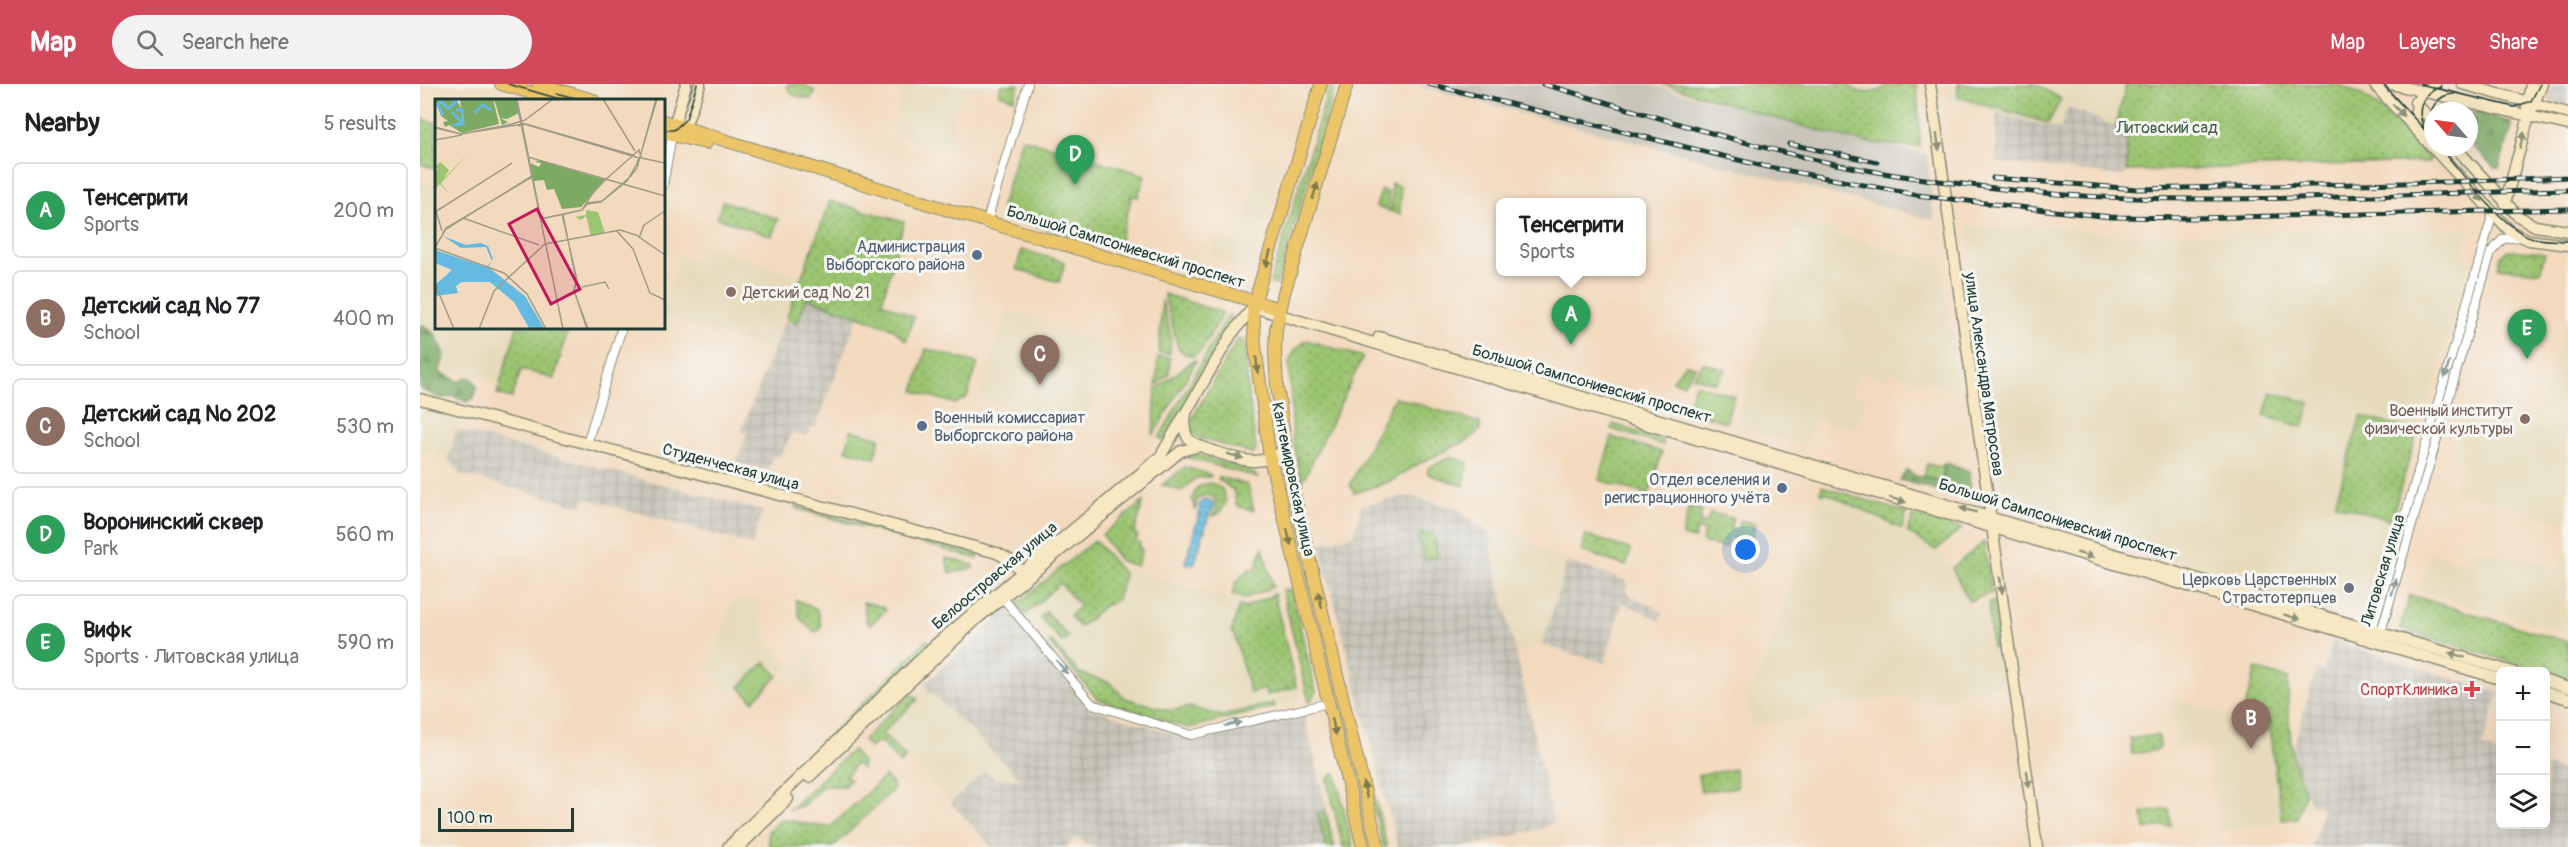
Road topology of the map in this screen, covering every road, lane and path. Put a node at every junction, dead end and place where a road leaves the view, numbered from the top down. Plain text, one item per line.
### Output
1 (501, 84) edge
2 (538, 84) edge
3 (686, 84) edge
4 (699, 84) edge
5 (1028, 84) edge
6 (1321, 84) edge
7 (1347, 84) edge
8 (1930, 84) edge
9 (2374, 84) edge
10 (2434, 84) edge
11 (2462, 84) edge
12 (2531, 84) edge
13 (2542, 84) edge
14 (2397, 85) edge
15 (2479, 86) edge
16 (2423, 91) junction
17 (553, 99) edge
18 (590, 99) edge
19 (2467, 102) edge
20 (2475, 102) edge
21 (2416, 103) junction
22 (2530, 103) junction
23 (2478, 105) edge
24 (2424, 112) edge
25 (2568, 113) edge
26 (2529, 116) junction
27 (2568, 125) edge
28 (673, 129) edge
29 (2422, 136) junction
30 (2463, 156) edge
31 (664, 181) edge
32 (2505, 203) junction
33 (2493, 213) junction
34 (986, 224) junction
35 (2568, 231) edge
36 (2520, 237) junction
37 (2568, 245) edge
38 (1254, 304) junction
39 (1279, 312) junction
40 (622, 328) edge
41 (420, 399) edge
42 (1186, 411) junction
43 (587, 444) junction
44 (1200, 447) junction
45 (1284, 449) junction
46 (1270, 459) junction
47 (1990, 516) junction
48 (1992, 528) junction
49 (1025, 574) junction
50 (1002, 597) junction
51 (2375, 634) junction
52 (2496, 667) edge
53 (2496, 678) edge
54 (2550, 682) edge
55 (2568, 688) edge
56 (2550, 693) edge
57 (2568, 699) edge
58 (1329, 703) junction
59 (728, 847) edge
60 (739, 847) edge
61 (1363, 847) edge
62 (1378, 847) edge
63 (2037, 847) edge

1 - 17 main road
2 - 18 main road
3 - 28 main road
4 - 28 main road
5 - 34 street
6 -> 38 main road, Кантемировская улица
39 -> 7 main road, Кантемировская улица
8 -> 47 main road, улица Александра Матросова
9 -> 29 main road
10 - 16 main road
11 - 15 main road
12 - 22 main road
13 - 22 main road
14 - 16 main road
14 - 21 main road
15 - 20 street
15 - 22 main road
16 - 19 main road
16 - 21 main road
21 - 24 main road
21 - 29 main road
22 - 25 main road
22 - 26 main road
23 - 26 main road
26 - 27 main road
32 -> 26 main road
28 - 31 street
28 - 34 main road, Большой Сампсониевский проспект
29 -> 33 main road
30 - 32 main road
32 - 35 main road
33 - 36 main road
33 -> 51 street, Литовская улица
34 - 38 main road, Большой Сампсониевский проспект
36 - 37 main road
51 -> 36 street, Литовская улица
38 - 39 main road, Большой Сампсониевский проспект
38 - 42 main road, Белоостровская улица
38 -> 46 main road, Кантемировская улица
39 - 45 main road, Кантемировская улица
47 -> 39 main road, Большой Сампсониевский проспект
39 -> 48 main road, Большой Сампсониевский проспект
40 - 43 street
41 - 43 main road, Студенческая улица
42 - 44 main road
42 - 49 main road, Белоостровская улица
43 - 49 main road, Студенческая улица
44 -> 46 main road
44 - 49 main road, Белоостровская улица
45 - 46 main road
62 -> 45 main road, Кантемировская улица
46 -> 58 main road, Кантемировская улица
47 - 48 main road, улица Александра Матросова
47 - 51 main road, Большой Сампсониевский проспект
48 -> 51 main road, Большой Сампсониевский проспект
48 -> 63 main road, улица Александра Матросова
49 - 50 main road, Белоостровская улица
49 - 59 main road, Белоостровская улица
50 -> 58 street
50 - 60 main road, Белоостровская улица
52 -> 51 main road, Большой Сампсониевский проспект
51 - 53 main road, Большой Сампсониевский проспект
54 - 55 main road
56 - 57 main road
58 -> 61 main road, Кантемировская улица

